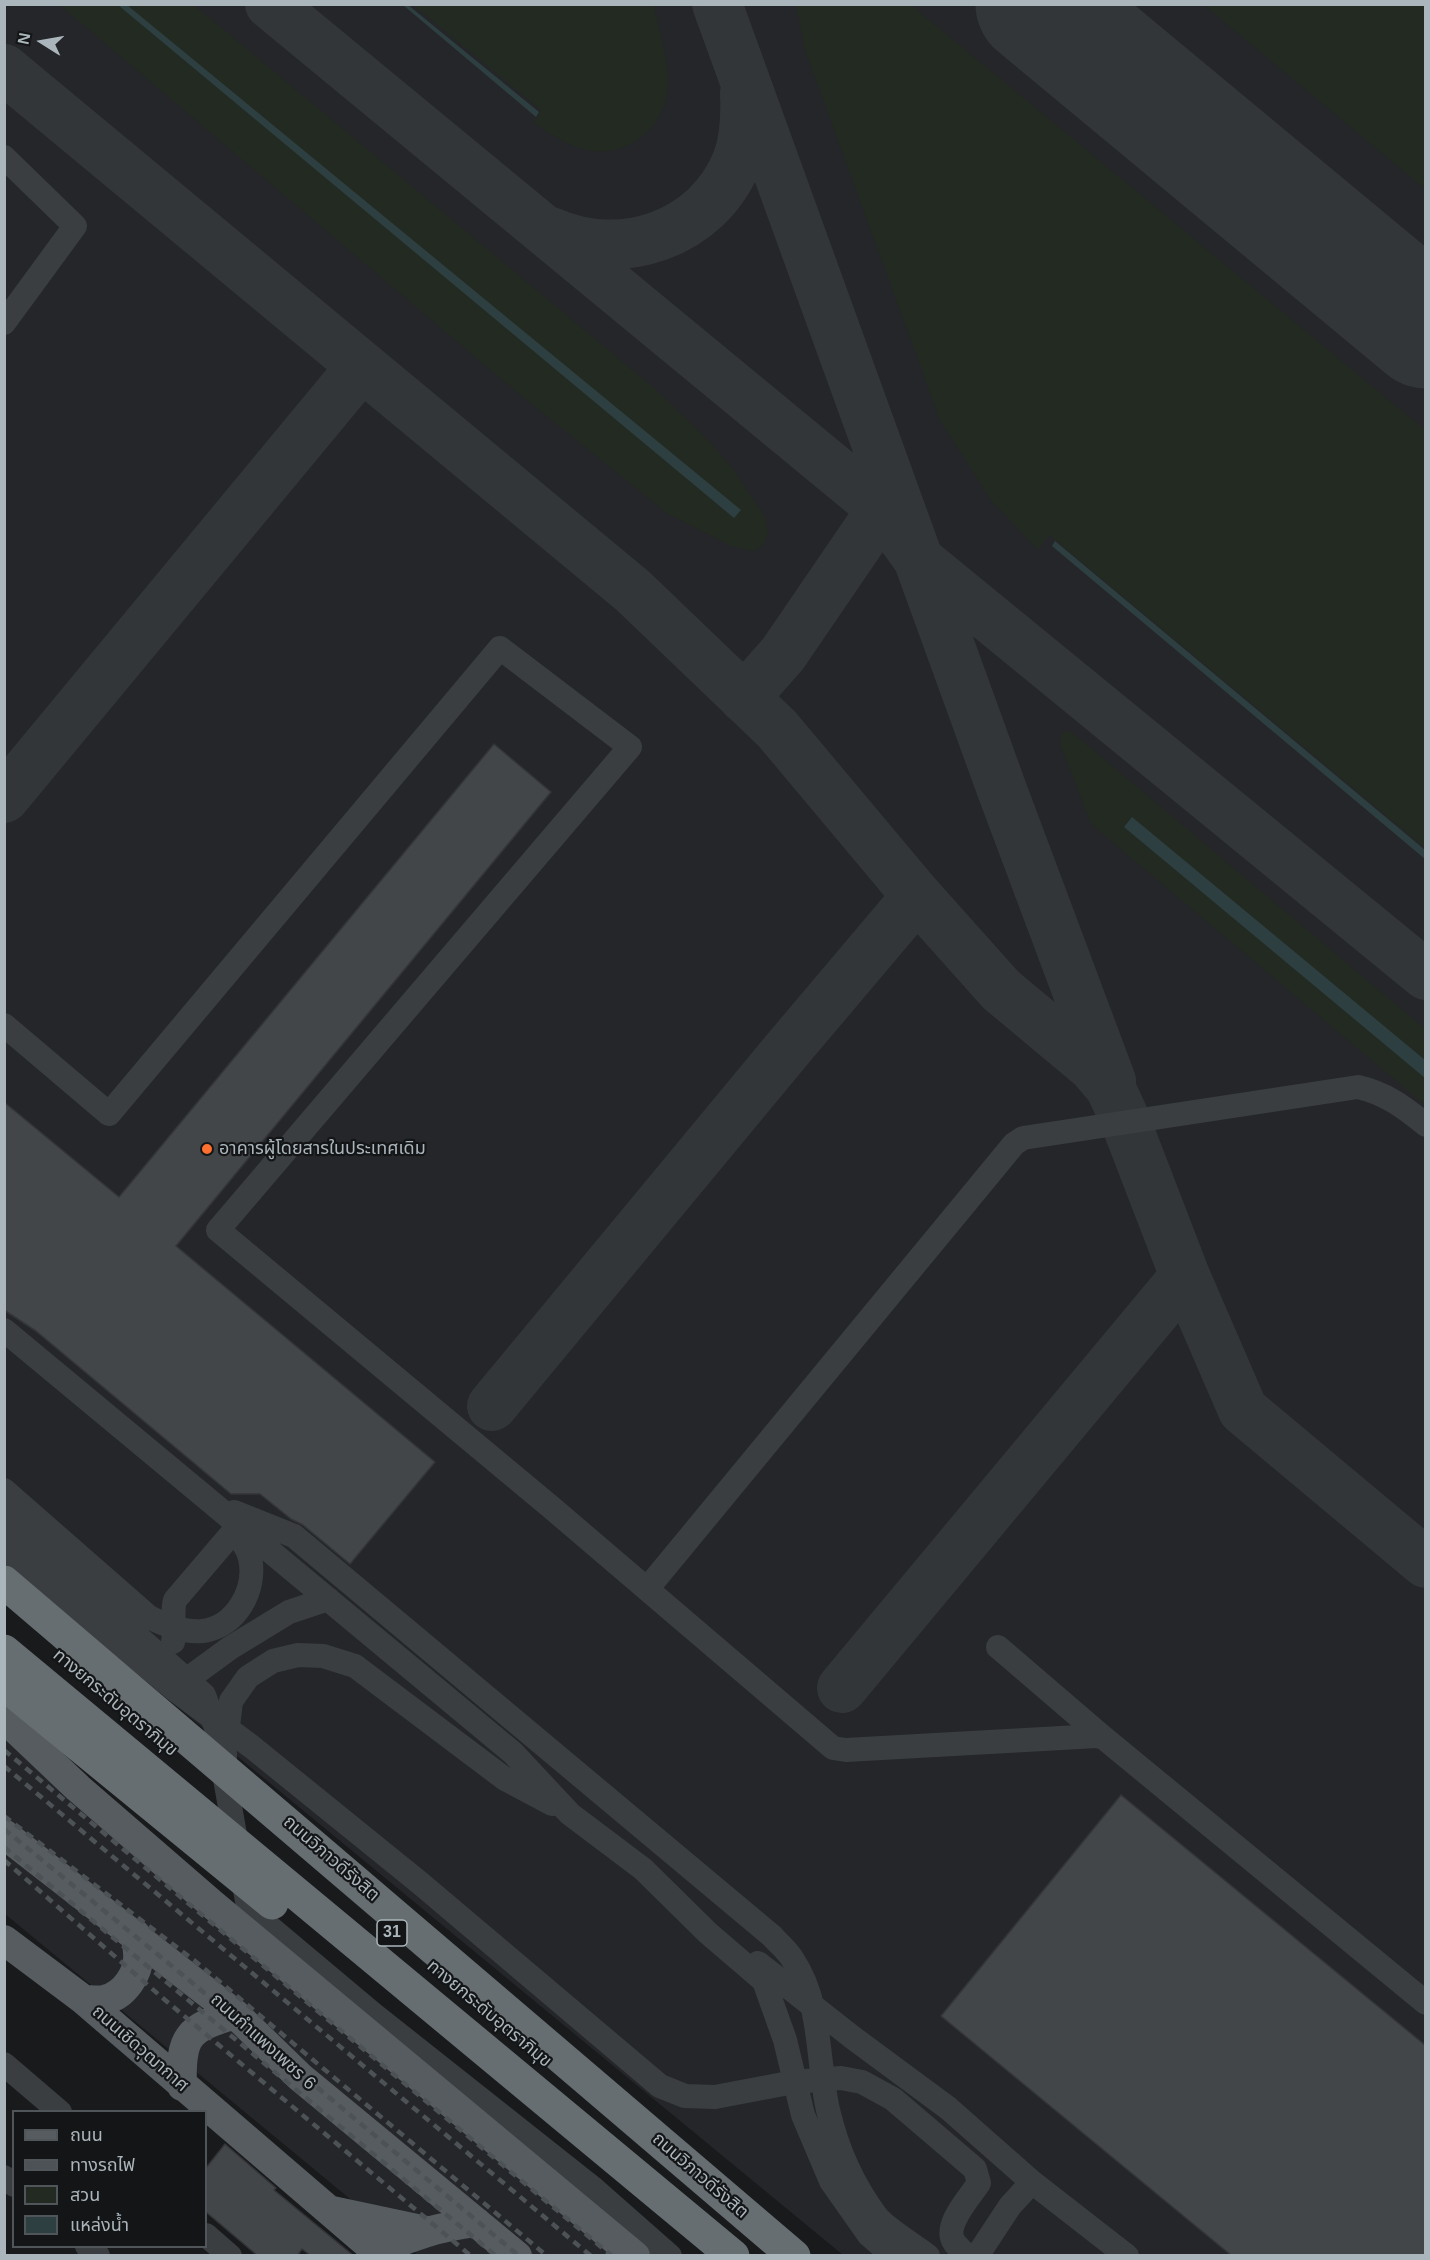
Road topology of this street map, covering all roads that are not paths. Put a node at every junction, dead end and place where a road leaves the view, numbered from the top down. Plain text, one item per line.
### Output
1 (4, 157) edge
2 (4, 323) edge
3 (4, 1025) edge
4 (1425, 1125) edge
5 (4, 1330) edge
6 (4, 1335) edge
7 (4, 1490) edge
8 (204, 1500) junction
9 (4, 1519) edge
10 (239, 1525) junction
11 (4, 1548) edge
12 (4, 1582) edge
13 (647, 1589) junction
14 (328, 1599) junction
15 (4, 1611) edge
16 (998, 1647) dead end
17 (4, 1651) edge
18 (4, 1684) edge
19 (159, 1689) junction
20 (4, 1718) edge
21 (1104, 1738) junction
22 (225, 1753) junction
23 (570, 1814) junction
24 (4, 1834) edge
25 (708, 1933) junction
26 (135, 1934) junction
27 (4, 1940) edge
28 (84, 2000) junction
29 (1425, 2003) edge
30 (235, 2014) junction
31 (4, 2064) edge
32 (794, 2082) junction
33 (182, 2086) junction
34 (58, 2110) edge
35 (1032, 2182) junction
36 (329, 2210) junction
37 (476, 2222) junction
38 (426, 2231) junction
39 (207, 2236) edge
40 (378, 2254) edge
41 (230, 2256) edge
42 (517, 2256) edge
43 (635, 2256) edge
44 (670, 2256) edge
45 (703, 2256) edge
46 (733, 2256) edge
47 (779, 2256) edge
48 (794, 2256) edge
49 (893, 2256) edge
50 (928, 2256) edge
51 (967, 2256) edge
52 (977, 2256) edge
53 (1127, 2256) edge

1 - 2 street
3 - 13 street
4 - 13 street
5 - 10 street
6 - 8 street
7 - 8 street
8 - 50 street
9 - 22 street
10 - 14 street
10 - 19 street
11 - 19 street
12 - 19 highway, ถนนวิภาวดีรังสิต / 31
13 - 21 street
14 - 19 street
14 - 23 street
15 - 47 highway, ทางยกระดับอุตราภิมุข / 31
16 - 21 street
17 - 46 highway, ทางยกระดับอุตราภิมุข / 31
18 - 45 highway
19 - 32 street
19 - 48 highway, ถนนวิภาวดีรังสิต / 31
20 - 43 main road
21 - 29 street
22 - 23 street
22 - 44 street
23 - 25 street
24 - 26 main road, ถนนกำแพงเพชร 6
25 - 32 street
25 - 35 street
26 - 28 main road
26 - 30 main road, ถนนกำแพงเพชร 6
27 - 28 main road, ถนนเชิดวุฒากาศ
28 - 33 main road, ถนนเชิดวุฒากาศ
30 - 33 main road
30 - 37 main road, ถนนกำแพงเพชร 6
31 - 34 street
32 - 49 street
32 - 51 street
33 - 36 main road, ถนนเชิดวุฒากาศ
35 - 52 street
35 - 53 street
36 - 38 main road
36 - 40 main road, ถนนเชิดวุฒากาศ
37 - 38 main road
37 - 42 main road, ถนนกำแพงเพชร 6
38 - 40 main road
39 - 41 street

